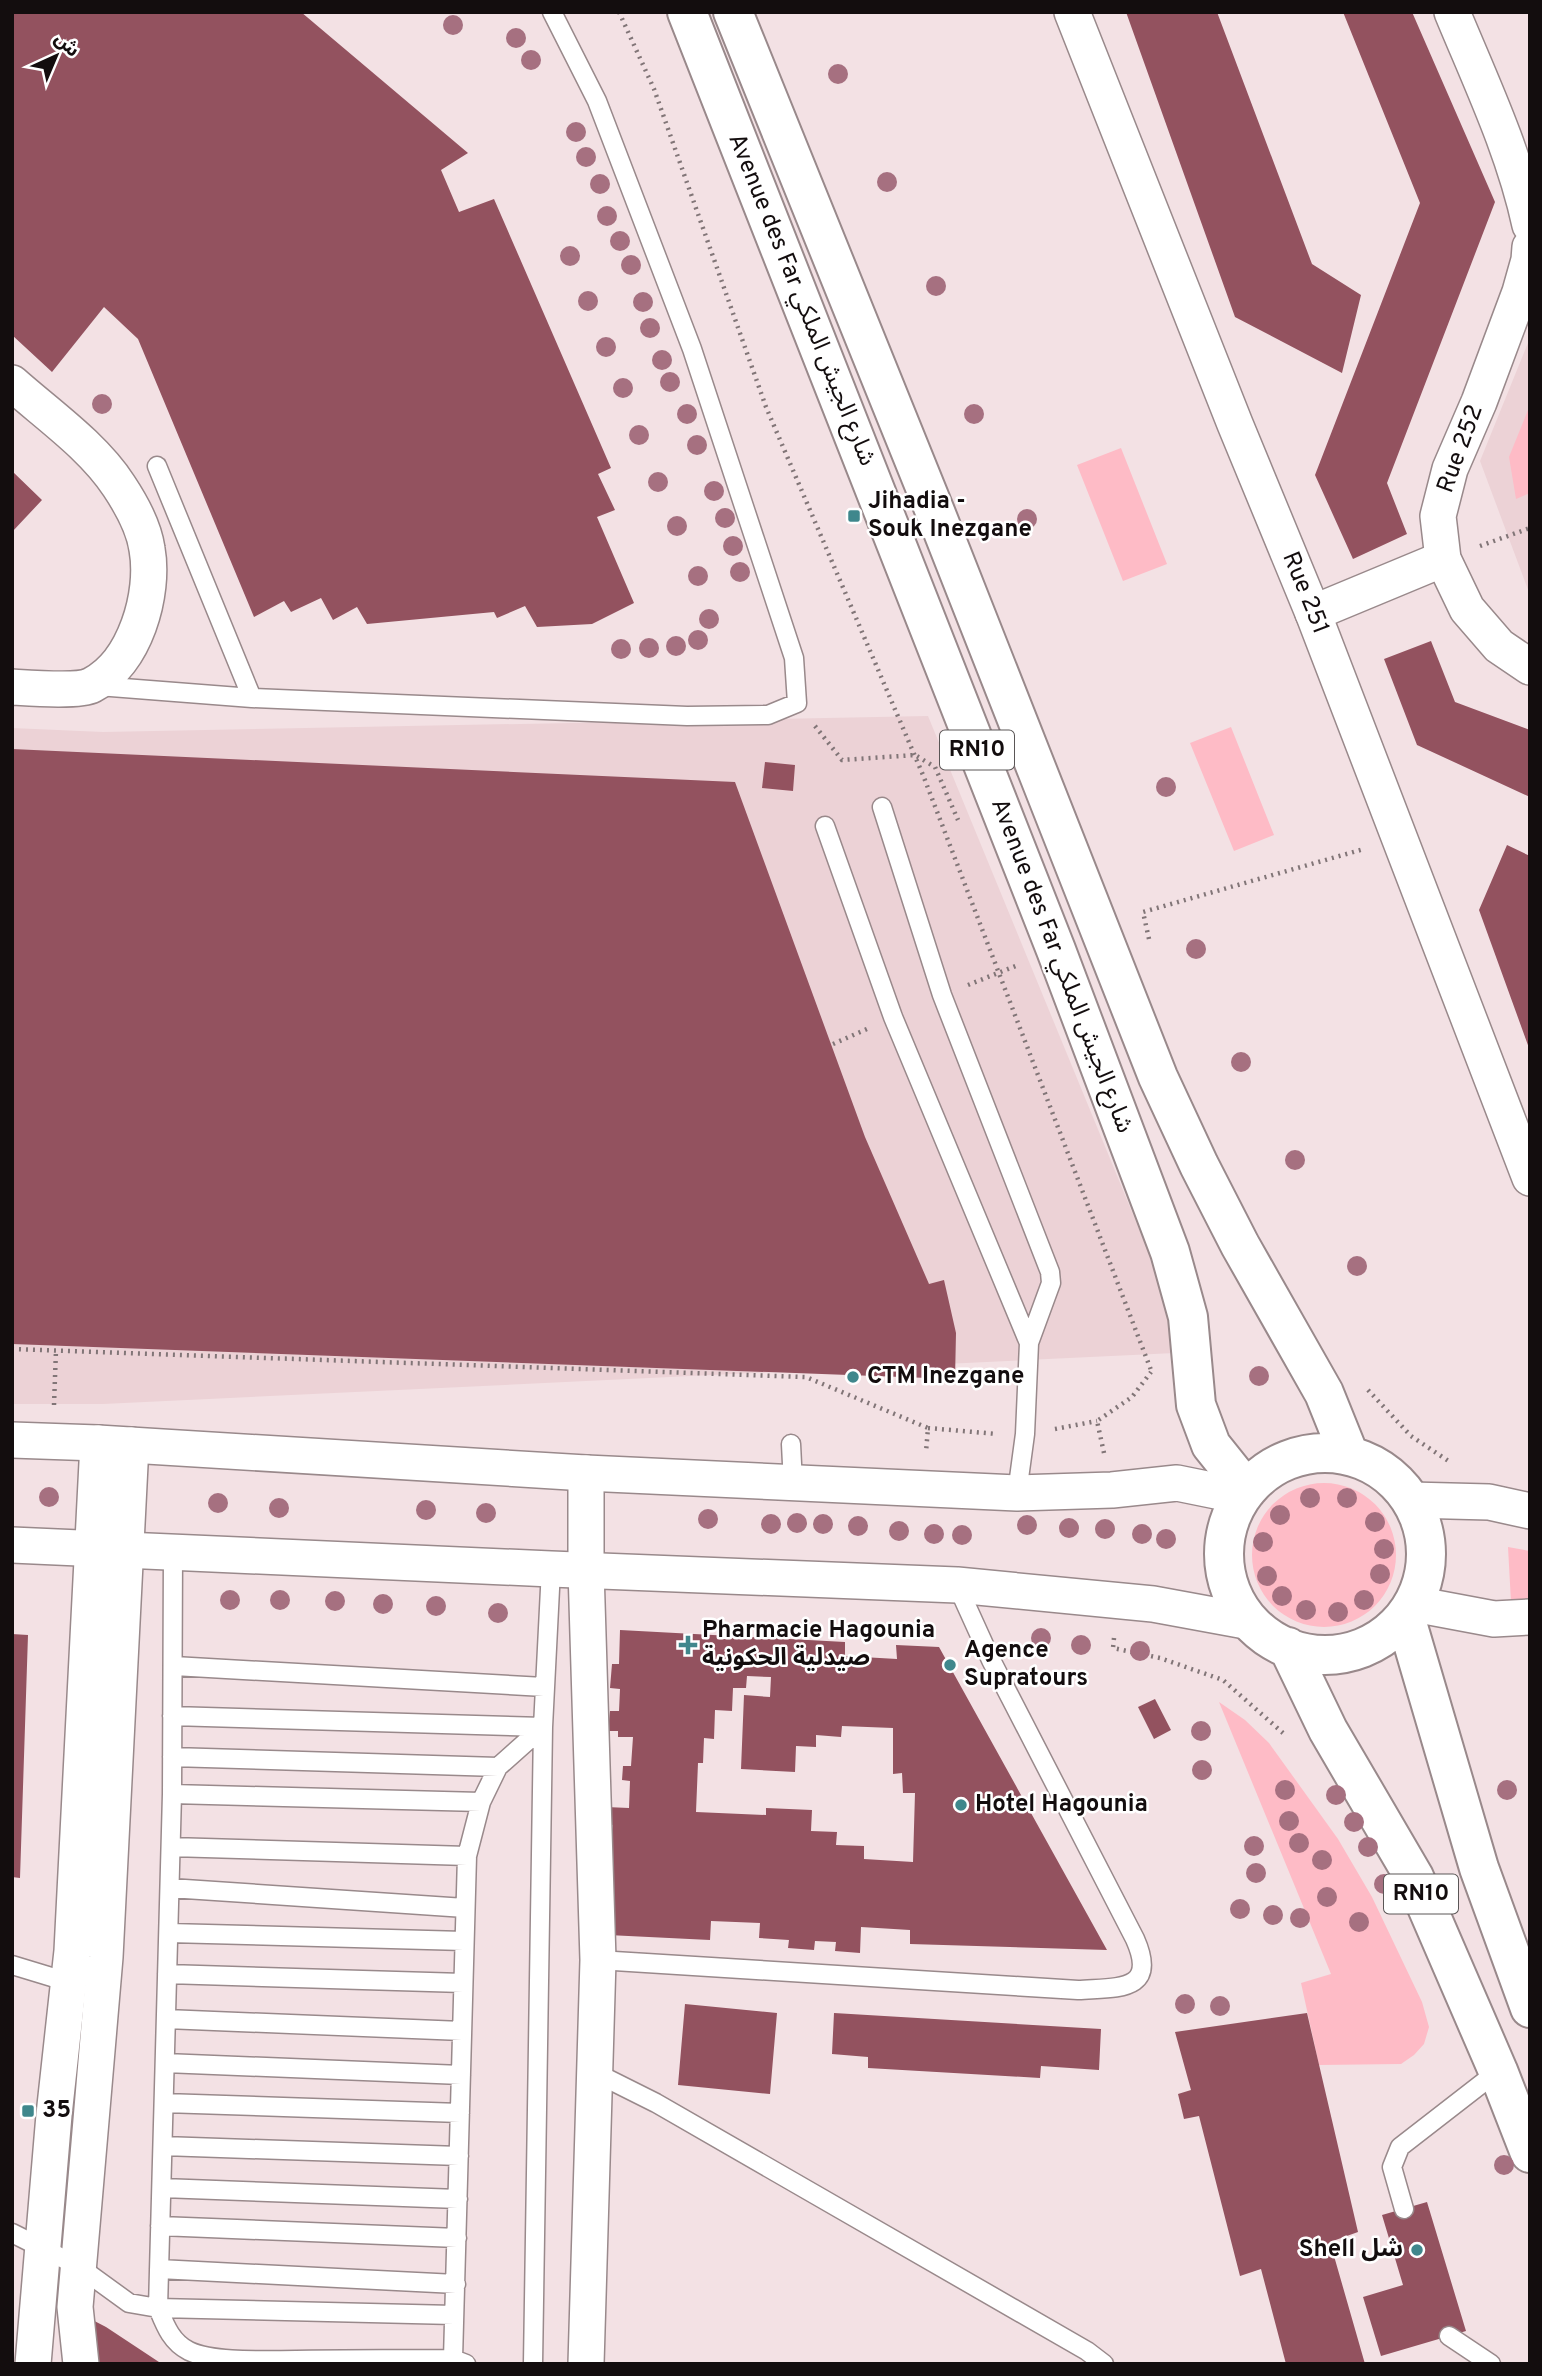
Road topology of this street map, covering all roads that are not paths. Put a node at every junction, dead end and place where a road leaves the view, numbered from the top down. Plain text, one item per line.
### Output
1 (552, 12) edge
2 (687, 12) edge
3 (733, 12) edge
4 (1072, 12) edge
5 (1452, 12) edge
6 (1519, 143) edge
7 (1530, 225) edge
8 (1530, 247) edge
9 (12, 383) edge
10 (157, 466) dead end
11 (1443, 559) junction
12 (1313, 613) junction
13 (1530, 667) edge
14 (90, 686) junction
15 (12, 687) edge
16 (253, 698) junction
17 (882, 807) dead end
18 (825, 826) dead end
19 (1530, 1178) edge
20 (1029, 1343) junction
21 (12, 1440) edge
22 (114, 1444) junction
23 (791, 1444) dead end
24 (1349, 1455) junction
25 (586, 1473) junction
26 (793, 1484) junction
27 (1017, 1493) junction
28 (1244, 1493) junction
29 (1411, 1500) junction
30 (1530, 1511) edge
31 (12, 1545) edge
32 (110, 1549) junction
33 (173, 1553) junction
34 (551, 1569) junction
35 (586, 1570) junction
36 (957, 1585) junction
37 (1410, 1610) junction
38 (1530, 1617) edge
39 (1251, 1622) junction
40 (1288, 1647) junction
41 (174, 1666) junction
42 (544, 1687) junction
43 (172, 1716) junction
44 (543, 1727) junction
45 (172, 1757) junction
46 (498, 1767) junction
47 (172, 1794) junction
48 (481, 1802) junction
49 (171, 1847) junction
50 (467, 1856) junction
51 (170, 1888) junction
52 (465, 1908) junction
53 (169, 1933) junction
54 (464, 1941) junction
55 (598, 1960) junction
56 (82, 1963) junction
57 (12, 1965) edge
58 (167, 1974) junction
59 (463, 1983) junction
60 (1530, 2008) edge
61 (166, 2019) junction
62 (462, 2031) junction
63 (165, 2063) junction
64 (1499, 2071) junction
65 (596, 2073) junction
66 (461, 2075) junction
67 (164, 2103) junction
68 (460, 2113) junction
69 (163, 2146) junction
70 (1530, 2153) edge
71 (458, 2156) junction
72 (162, 2188) junction
73 (458, 2199) junction
74 (1404, 2209) dead end
75 (160, 2226) junction
76 (12, 2233) edge
77 (457, 2238) junction
78 (43, 2249) junction
79 (78, 2266) junction
80 (159, 2269) junction
81 (456, 2284) junction
82 (158, 2308) junction
83 (454, 2315) junction
84 (1449, 2336) dead end
85 (460, 2361) edge
86 (33, 2364) edge
87 (81, 2364) edge
88 (533, 2364) edge
89 (586, 2364) edge
90 (1104, 2364) edge
91 (1491, 2364) edge

1 - 16 lane
2 - 28 main road, Avenue des Far شارع الجيش الملكي / RN10
3 - 24 main road, Avenue des Far شارع الجيش الملكي / RN10
4 - 12 street, Rue 251
5 - 6 street
6 - 7 street
8 - 11 street, Rue 252
9 - 14 street
10 - 16 lane
11 - 12 street
11 - 13 street, Rue 252
12 - 19 street, Rue 251
14 - 15 street
14 - 16 lane
17 - 20 lane
18 - 20 lane
20 - 27 lane
21 - 22 street
22 - 25 street
22 - 32 street
23 - 26 lane
24 - 28 main road
24 - 29 main road
25 - 26 street
25 - 35 street
26 - 27 street
27 - 28 street
28 - 39 main road
29 - 30 street
29 - 37 main road
31 - 32 street
32 - 33 street
32 - 56 street
33 - 34 street
33 - 41 lane
34 - 35 street
34 - 42 lane
35 - 36 street
35 - 55 street
36 - 39 street
36 - 55 lane
37 - 38 street
37 - 40 main road
37 - 60 main road, RN10
39 - 40 main road
40 - 64 main road, RN10
41 - 42 lane
41 - 43 lane
42 - 44 lane
43 - 44 lane
43 - 45 lane
44 - 46 lane
44 - 88 lane
45 - 46 lane
45 - 47 lane
46 - 48 lane
47 - 48 lane
47 - 49 lane
48 - 50 lane
49 - 50 lane
49 - 51 lane
50 - 52 lane
51 - 52 lane
51 - 53 lane
52 - 54 lane
53 - 54 lane
53 - 58 lane
54 - 59 lane
55 - 65 street
56 - 57 lane
56 - 78 street
56 - 79 street
58 - 59 lane
58 - 61 lane
59 - 62 lane
61 - 62 lane
61 - 63 lane
62 - 66 lane
63 - 66 lane
63 - 67 lane
64 - 70 main road, RN10
64 - 74 lane
65 - 89 street
65 - 90 lane
66 - 68 lane
67 - 68 lane
67 - 69 lane
68 - 71 lane
69 - 71 lane
69 - 72 lane
71 - 73 lane
72 - 73 lane
72 - 75 lane
73 - 77 lane
75 - 77 lane
75 - 80 lane
76 - 78 lane
77 - 81 lane
78 - 79 lane
78 - 86 street
79 - 82 lane
79 - 87 street
80 - 81 lane
80 - 82 lane
81 - 83 lane
82 - 83 lane
82 - 85 lane
83 - 85 lane
84 - 91 lane

